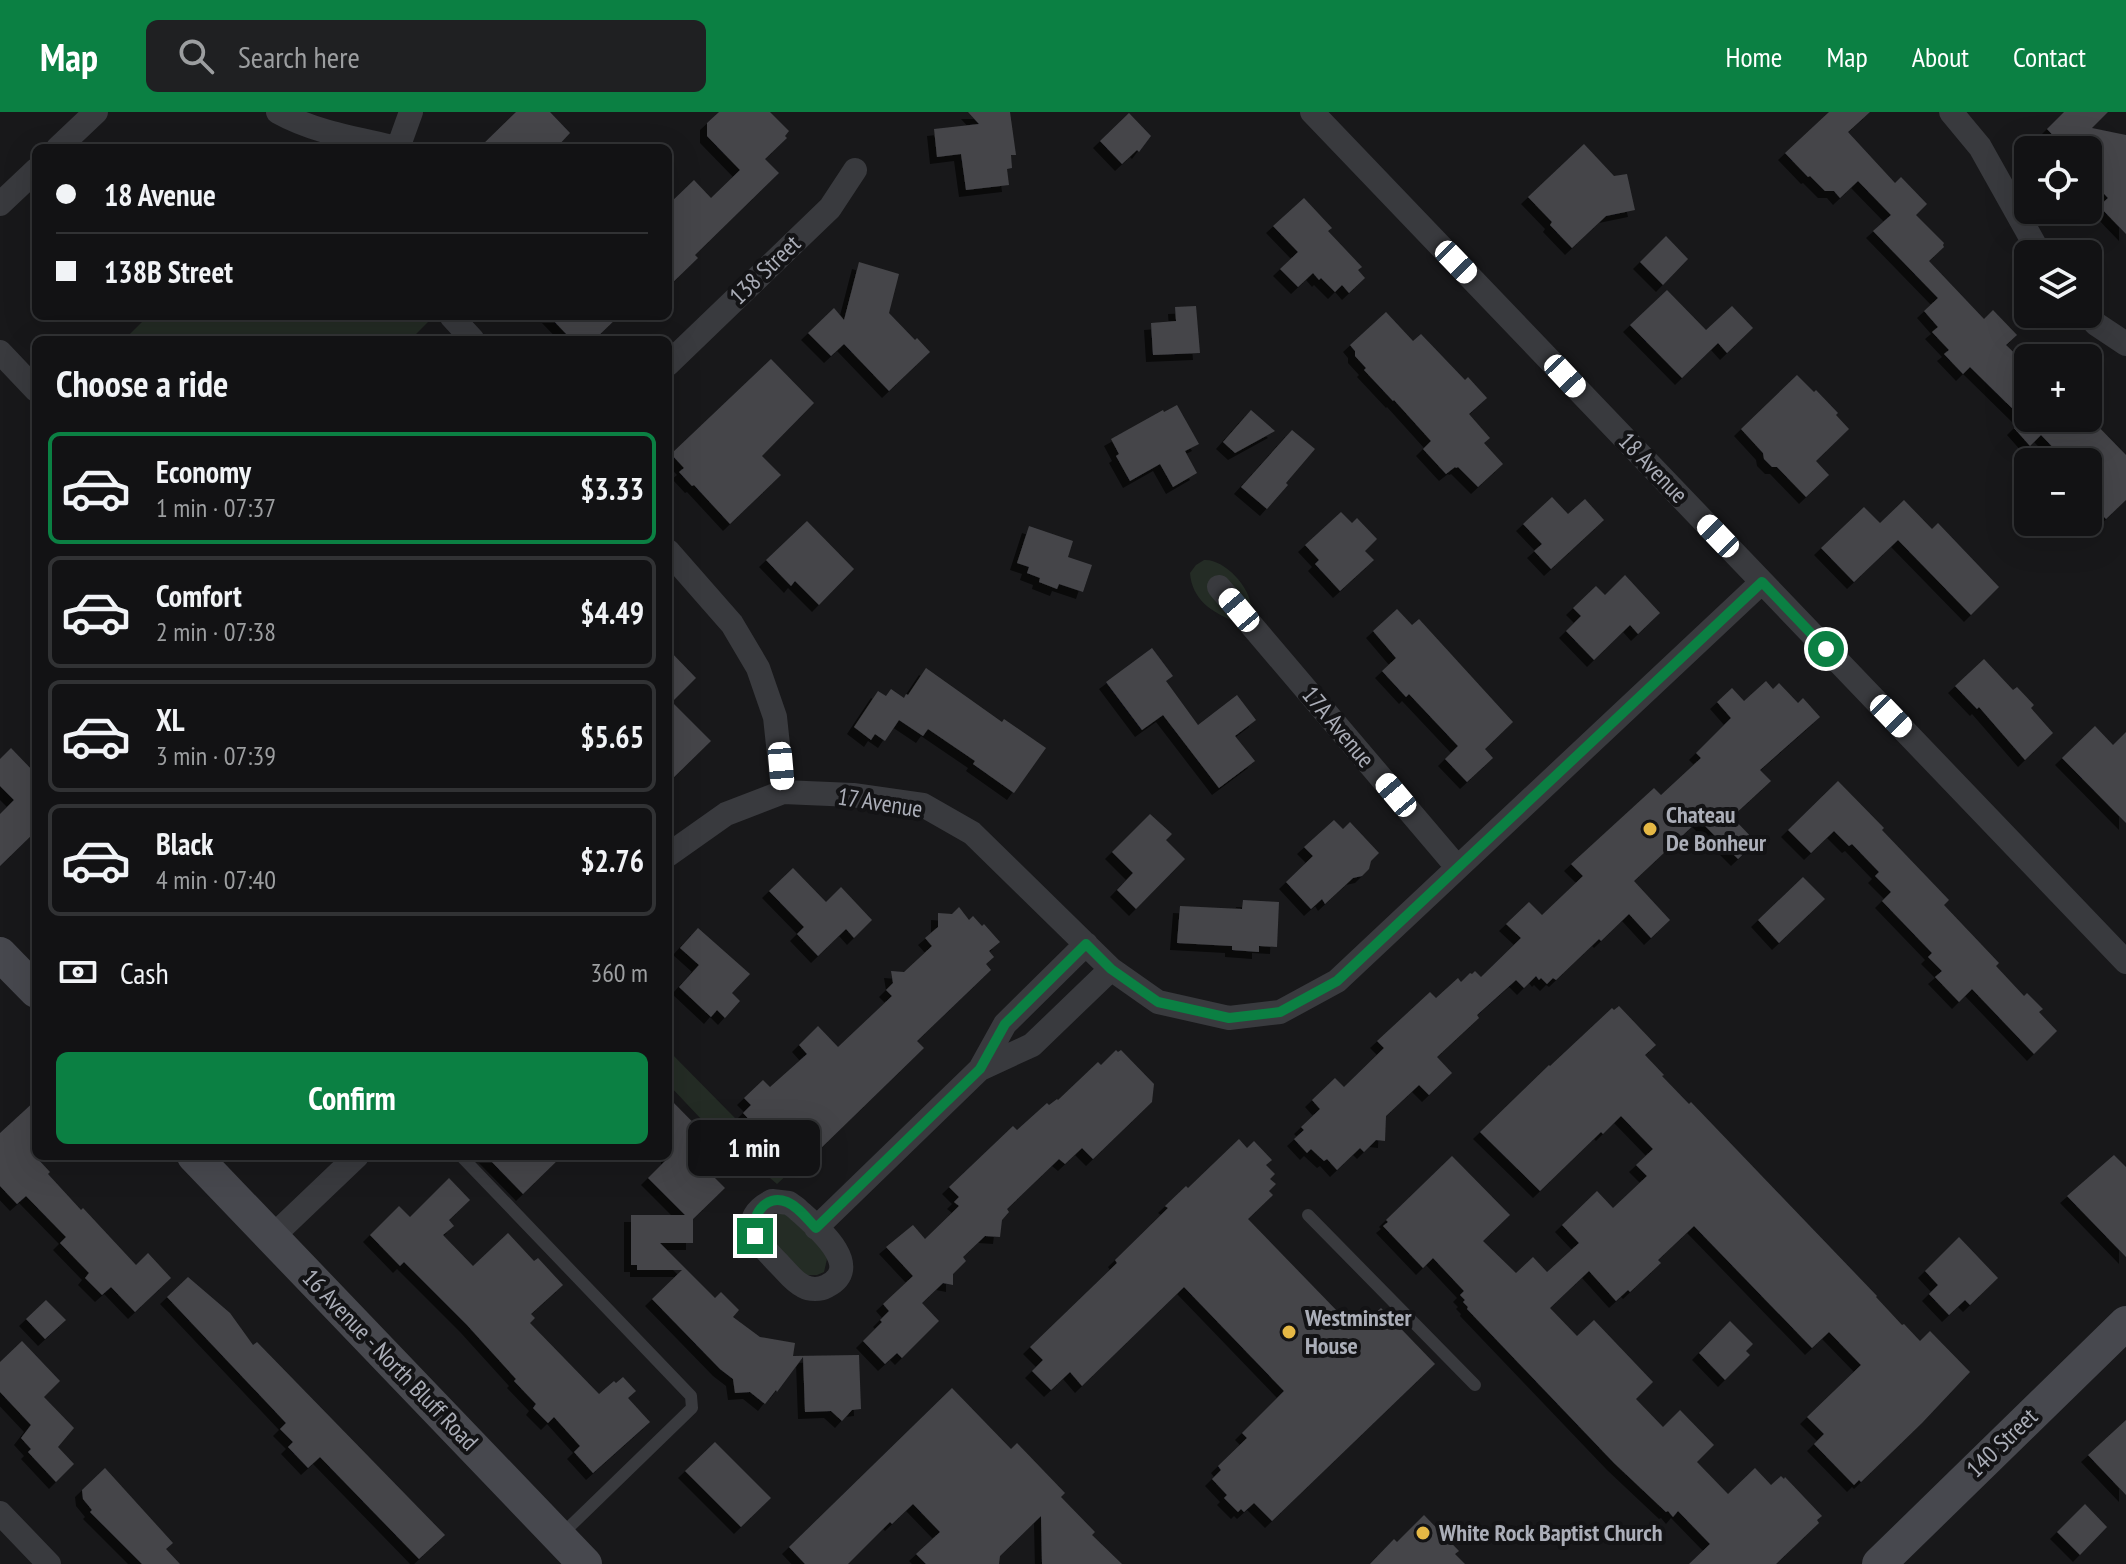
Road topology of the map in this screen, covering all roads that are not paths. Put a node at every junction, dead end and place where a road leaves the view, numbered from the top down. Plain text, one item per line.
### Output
1 (96, 112) edge
2 (278, 112) edge
3 (411, 112) edge
4 (1312, 112) edge
5 (1951, 112) edge
6 (62, 144) edge
7 (379, 144) edge
8 (399, 144) edge
9 (855, 170) dead end
10 (32, 174) edge
11 (0, 204) edge
12 (2032, 240) edge
13 (455, 320) edge
14 (2102, 328) edge
15 (469, 336) edge
16 (2126, 344) edge
17 (0, 352) edge
18 (672, 360) edge
19 (32, 386) edge
20 (672, 556) edge
21 (1762, 582) junction
22 (1219, 587) dead end
23 (783, 792) junction
24 (672, 852) edge
25 (1457, 867) junction
26 (1086, 944) junction
27 (0, 954) edge
28 (2126, 962) edge
29 (1111, 969) junction
30 (32, 987) edge
31 (980, 1069) junction
32 (198, 1160) edge
33 (353, 1160) edge
34 (465, 1160) edge
35 (1308, 1215) dead end
36 (816, 1228) dead end
37 (272, 1237) junction
38 (2126, 1323) edge
39 (1475, 1385) dead end
40 (0, 1513) edge
41 (559, 1537) junction
42 (49, 1564) edge
43 (585, 1564) edge
44 (1879, 1564) edge

1 - 6 street
2 - 7 street
3 - 8 street
4 - 21 street, 18 Avenue
5 - 12 street
9 - 18 street, 138 Street
10 - 11 street
13 - 15 street
14 - 16 street
17 - 19 street
20 - 23 street
21 - 25 street, 17 Avenue
21 - 28 street, 18 Avenue
22 - 25 street, 17A Avenue
23 - 24 street
23 - 26 street, 17 Avenue
25 - 29 street, 17 Avenue
26 - 29 street, 17 Avenue
26 - 31 street
27 - 30 main road
29 - 31 street
31 - 36 street
32 - 37 main road, 16 Avenue - North Bluff Road
33 - 37 street
34 - 41 lane
35 - 39 lane
37 - 41 main road, 16 Avenue - North Bluff Road
38 - 44 main road, 140 Street
40 - 42 street
41 - 43 main road, 16 Avenue - North Bluff Road

